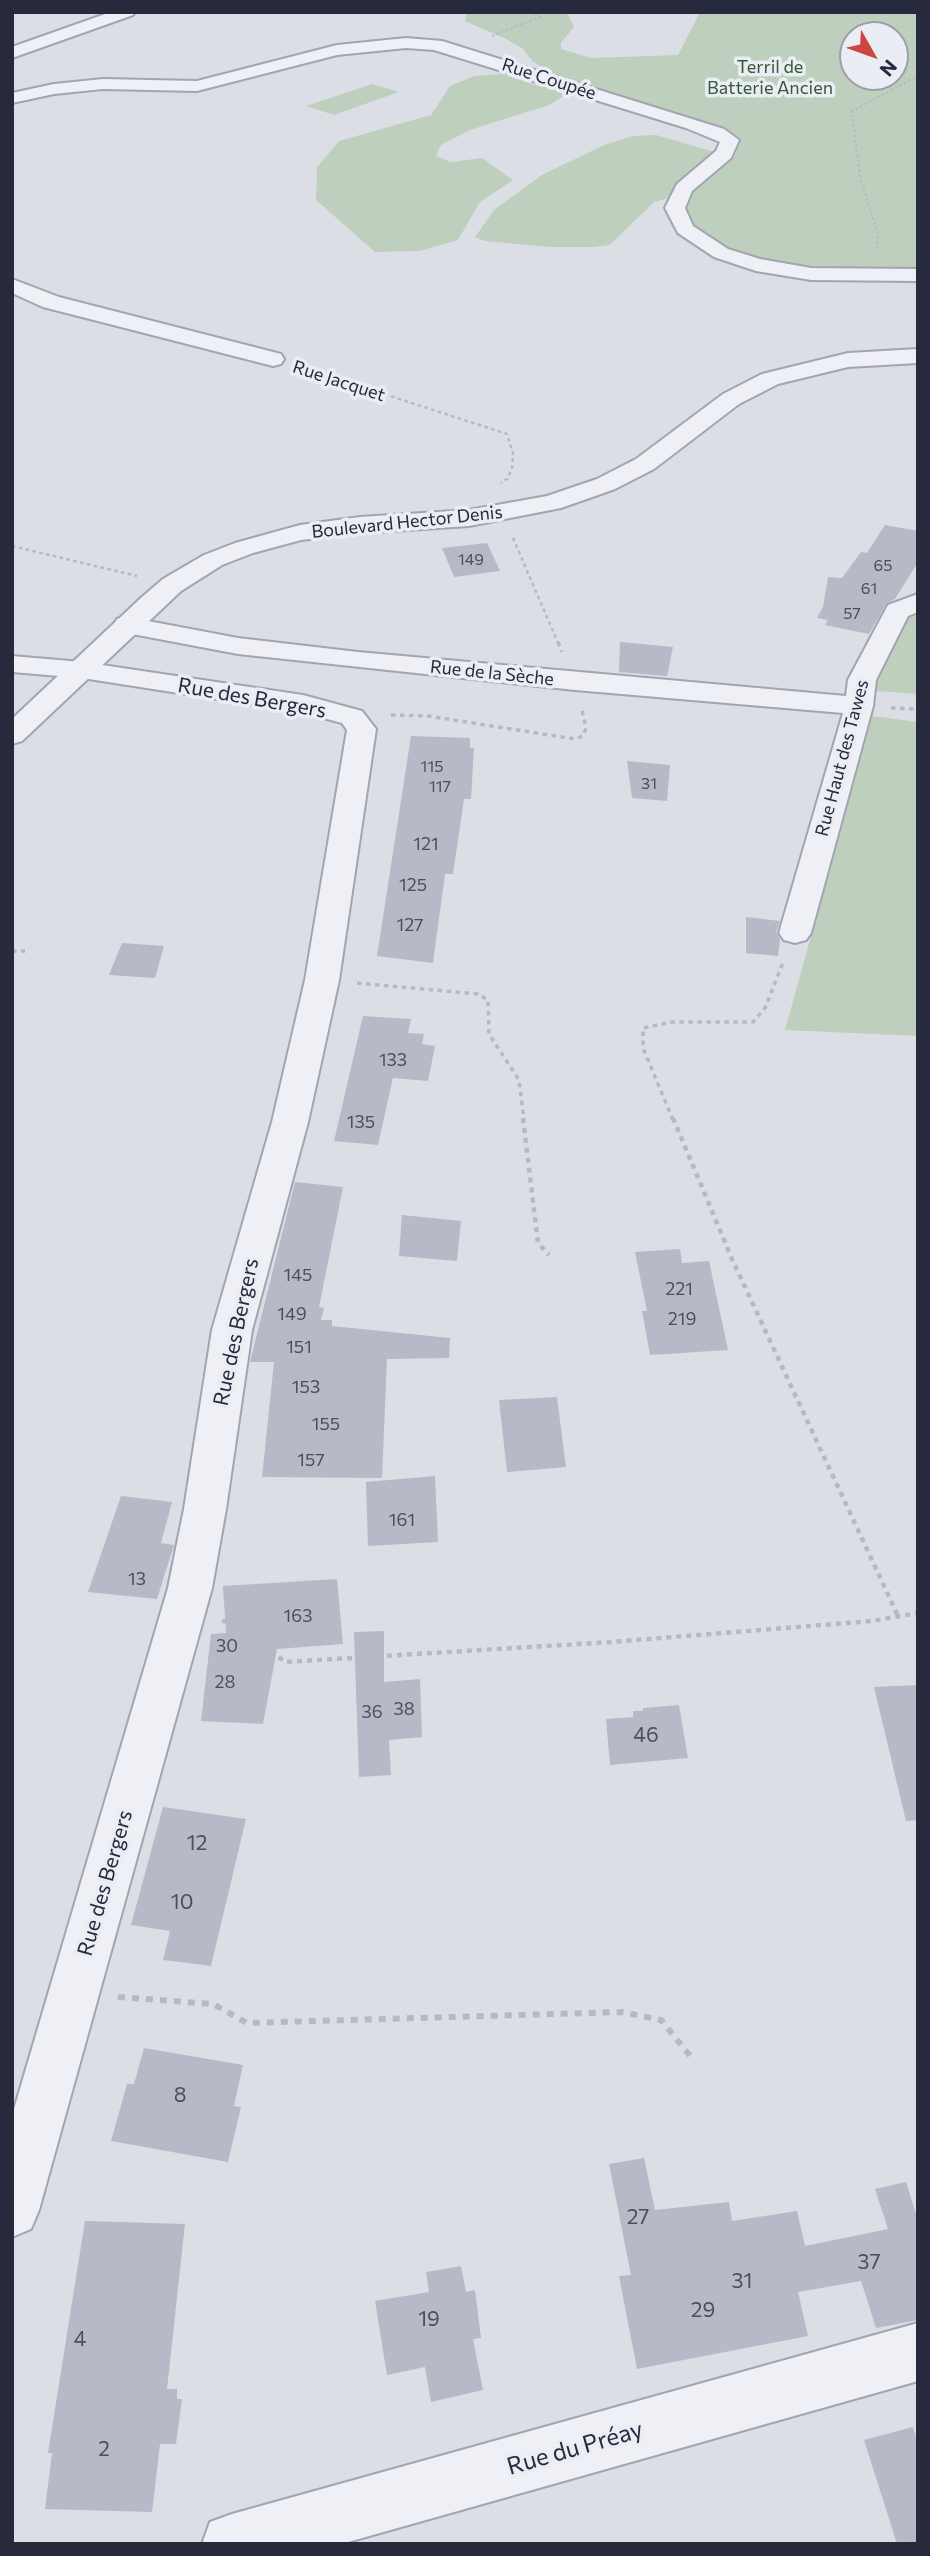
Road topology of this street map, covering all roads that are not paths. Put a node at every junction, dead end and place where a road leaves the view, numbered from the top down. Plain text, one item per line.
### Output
1 (127, 12) edge
2 (12, 53) edge
3 (12, 98) edge
4 (918, 275) edge
5 (12, 285) edge
6 (918, 356) edge
7 (273, 359) road end
8 (918, 602) edge
9 (127, 625) junction
10 (12, 664) edge
11 (82, 670) junction
12 (859, 706) junction
13 (12, 735) edge
14 (795, 933) road end
15 (12, 2210) edge
16 (918, 2352) edge
17 (232, 2544) edge

1 - 2 street
3 - 4 street, Rue Coupée
5 - 7 street, Rue Jacquet
6 - 9 street, Boulevard Hector Denis
8 - 12 street, Rue Haut des Tawes
9 - 11 street, Boulevard Hector Denis
9 - 12 street, Rue de la Sèche
10 - 11 street
11 - 13 street, Boulevard Hector Denis
11 - 15 street, Rue des Bergers
12 - 14 street, Rue Haut des Tawes
16 - 17 street, Rue du Préay

